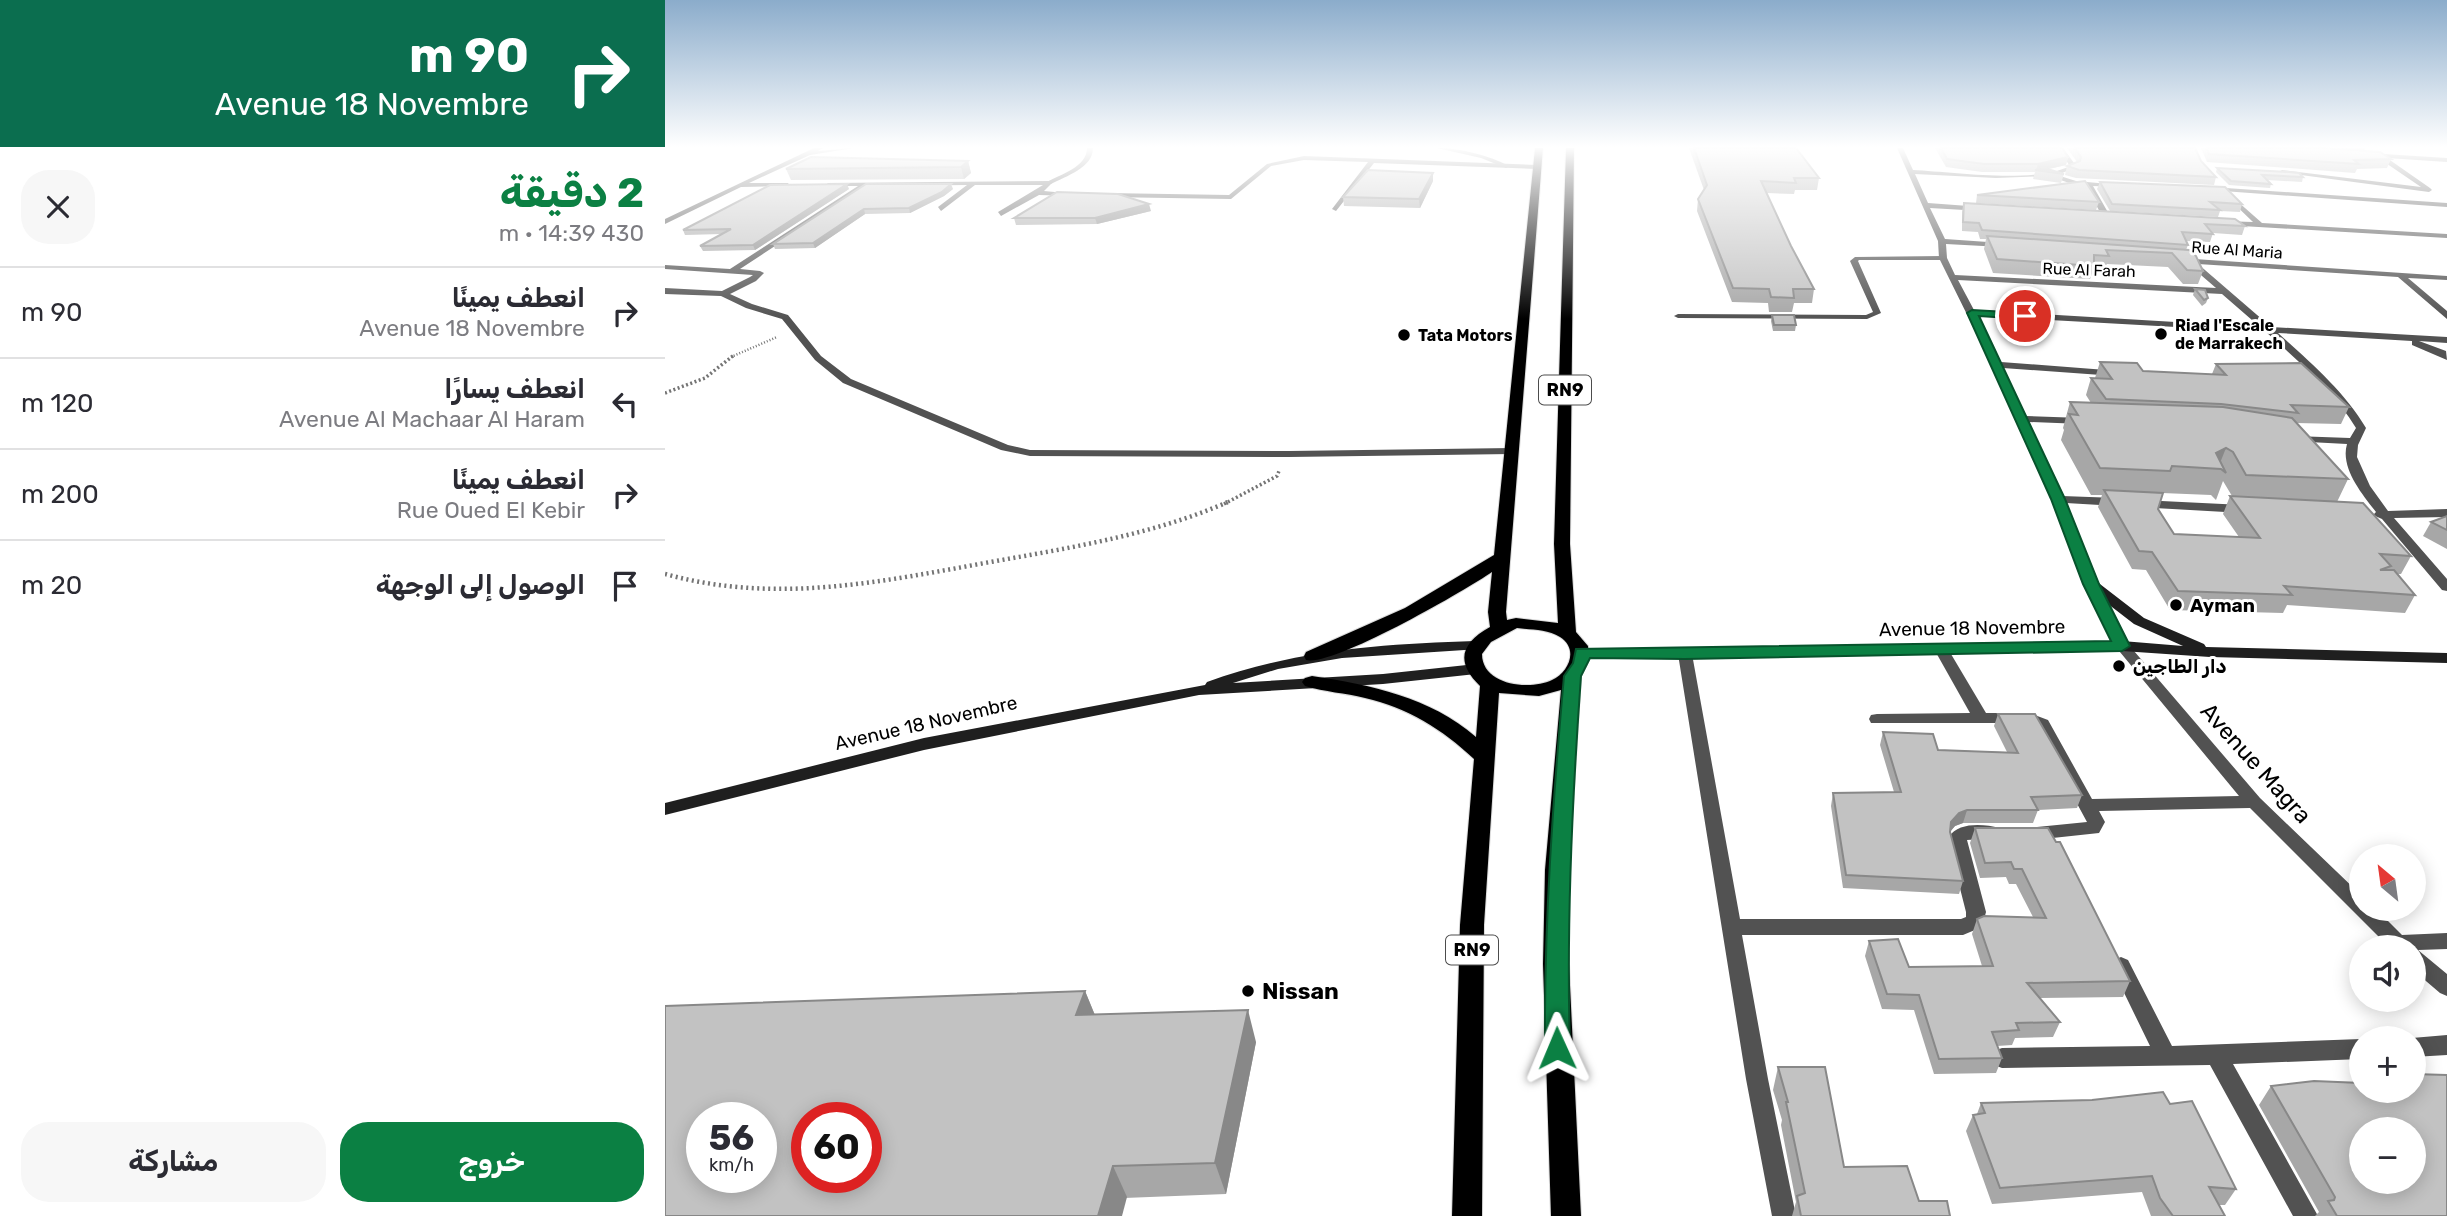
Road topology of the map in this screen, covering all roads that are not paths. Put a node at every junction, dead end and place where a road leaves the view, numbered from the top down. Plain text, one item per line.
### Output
1 (700, 205) edge
2 (833, 205) edge
3 (946, 205) edge
4 (1017, 205) edge
5 (1339, 205) edge
6 (1534, 205) edge
7 (1569, 205) edge
8 (1923, 205) joint
9 (2100, 205) edge
10 (2239, 205) edge
11 (941, 209) dead end
12 (1336, 209) dead end
13 (1993, 209) edge
14 (1001, 214) dead end
15 (2094, 215) edge
16 (2106, 216) junction
17 (2118, 217) edge
18 (665, 222) edge
19 (2220, 223) edge
20 (2260, 225) junction
21 (2447, 236) edge
22 (1942, 241) junction
23 (2011, 246) edge
24 (1944, 258) junction
25 (2166, 259) edge
26 (2190, 261) junction
27 (665, 267) edge
28 (733, 270) junction
29 (2399, 274) junction
30 (1954, 277) junction
31 (2447, 278) edge
32 (665, 291) edge
33 (2223, 291) junction
34 (723, 294) junction
35 (2433, 303) junction
36 (2447, 304) edge
37 (1972, 313) junction
38 (1678, 316) dead end
39 (2447, 316) edge
40 (2266, 329) junction
41 (2390, 335) junction
42 (2447, 340) edge
43 (2447, 357) edge
44 (1997, 365) junction
45 (2131, 374) edge
46 (2303, 375) edge
47 (2316, 375) junction
48 (2021, 419) junction
49 (2090, 421) edge
50 (2287, 439) edge
51 (2352, 441) junction
52 (1512, 451) junction
53 (2219, 491) edge
54 (2058, 499) junction
55 (2229, 508) junction
56 (2255, 509) edge
57 (2447, 513) edge
58 (2378, 514) junction
59 (1504, 556) junction
60 (2091, 584) junction
61 (2447, 587) edge
62 (1499, 628) junction
63 (1567, 632) junction
64 (1475, 646) junction
65 (2122, 646) junction
66 (1941, 649) junction
67 (2210, 652) junction
68 (1685, 654) junction
69 (1313, 656) junction
70 (2447, 658) edge
71 (1577, 664) junction
72 (1483, 677) junction
73 (1312, 682) junction
74 (1199, 690) junction
75 (1981, 718) junction
76 (1877, 719) dead end
77 (1483, 755) junction
78 (2253, 802) junction
79 (2086, 804) junction
80 (665, 810) edge
81 (2349, 896) edge
82 (2375, 921) edge
83 (1733, 927) junction
84 (2389, 935) edge
85 (2447, 941) edge
86 (2110, 944) edge
87 (2426, 945) edge
88 (2426, 968) edge
89 (2447, 987) edge
90 (2447, 1045) edge
91 (2426, 1046) edge
92 (2349, 1049) edge
93 (2165, 1054) junction
94 (2216, 1055) junction
95 (2002, 1058) edge
96 (1467, 1216) edge
97 (1566, 1216) edge
98 (1784, 1216) edge
99 (2306, 1216) edge

1 - 18 street
2 - 28 street
3 - 11 street
4 - 14 street
5 - 12 street
6 - 52 main road, RN9
7 - 63 main road, RN9
8 - 13 street
8 - 22 street
9 - 16 street
10 - 20 street
15 - 16 street
16 - 17 street
19 - 20 street
20 - 21 street
22 - 23 street
22 - 24 street
24 - 30 street, Avenue Magra
24 - 38 lane
25 - 26 street, Rue Al Maria
26 - 29 street, Rue Al Maria
26 - 33 street
27 - 28 street
28 - 34 street
29 - 31 street, Rue Al Maria
29 - 35 street
30 - 33 street, Rue Al Farah
30 - 37 street, Avenue Magra
32 - 34 street
33 - 40 street
34 - 52 street
35 - 36 street
35 - 39 street
37 - 40 street
37 - 44 street, Avenue Magra
40 - 41 street
40 - 47 street
41 - 42 street
41 - 43 street
44 - 45 street
44 - 48 street, Avenue Magra
46 - 47 street
47 - 51 street
48 - 49 street
48 - 54 street, Avenue Magra
50 - 51 street
51 - 58 street
52 - 59 main road, RN9
53 - 55 street
54 - 55 street
54 - 60 street, Avenue Magra
55 - 56 street
57 - 58 street
58 - 61 street
59 - 62 main road, RN9
59 - 69 main road
60 - 65 street, Avenue Magra
60 - 67 street
62 - 63 main road
62 - 64 main road
63 - 71 main road
64 - 69 street, Avenue 18 Novembre
64 - 72 main road, RN9
65 - 66 street, Avenue 18 Novembre
65 - 67 street, Avenue 18 Novembre
65 - 78 street, Avenue Magra
66 - 68 street, Avenue 18 Novembre
66 - 75 street
67 - 70 street, Avenue 18 Novembre
68 - 71 street, Avenue 18 Novembre
68 - 83 street
69 - 74 street, Avenue 18 Novembre
71 - 72 main road
71 - 97 main road
72 - 73 street, Avenue 18 Novembre
72 - 77 main road, RN9
73 - 74 street, Avenue 18 Novembre
73 - 77 main road
74 - 80 street, Avenue 18 Novembre
75 - 76 street
75 - 79 street
77 - 96 main road, RN9
78 - 79 street
78 - 81 street, Avenue Magra
79 - 83 street
82 - 84 street, Avenue Magra
83 - 98 street
85 - 87 street
86 - 93 street
88 - 89 street, Avenue Magra
90 - 91 street
92 - 94 street
93 - 94 street
93 - 95 street
94 - 99 street

